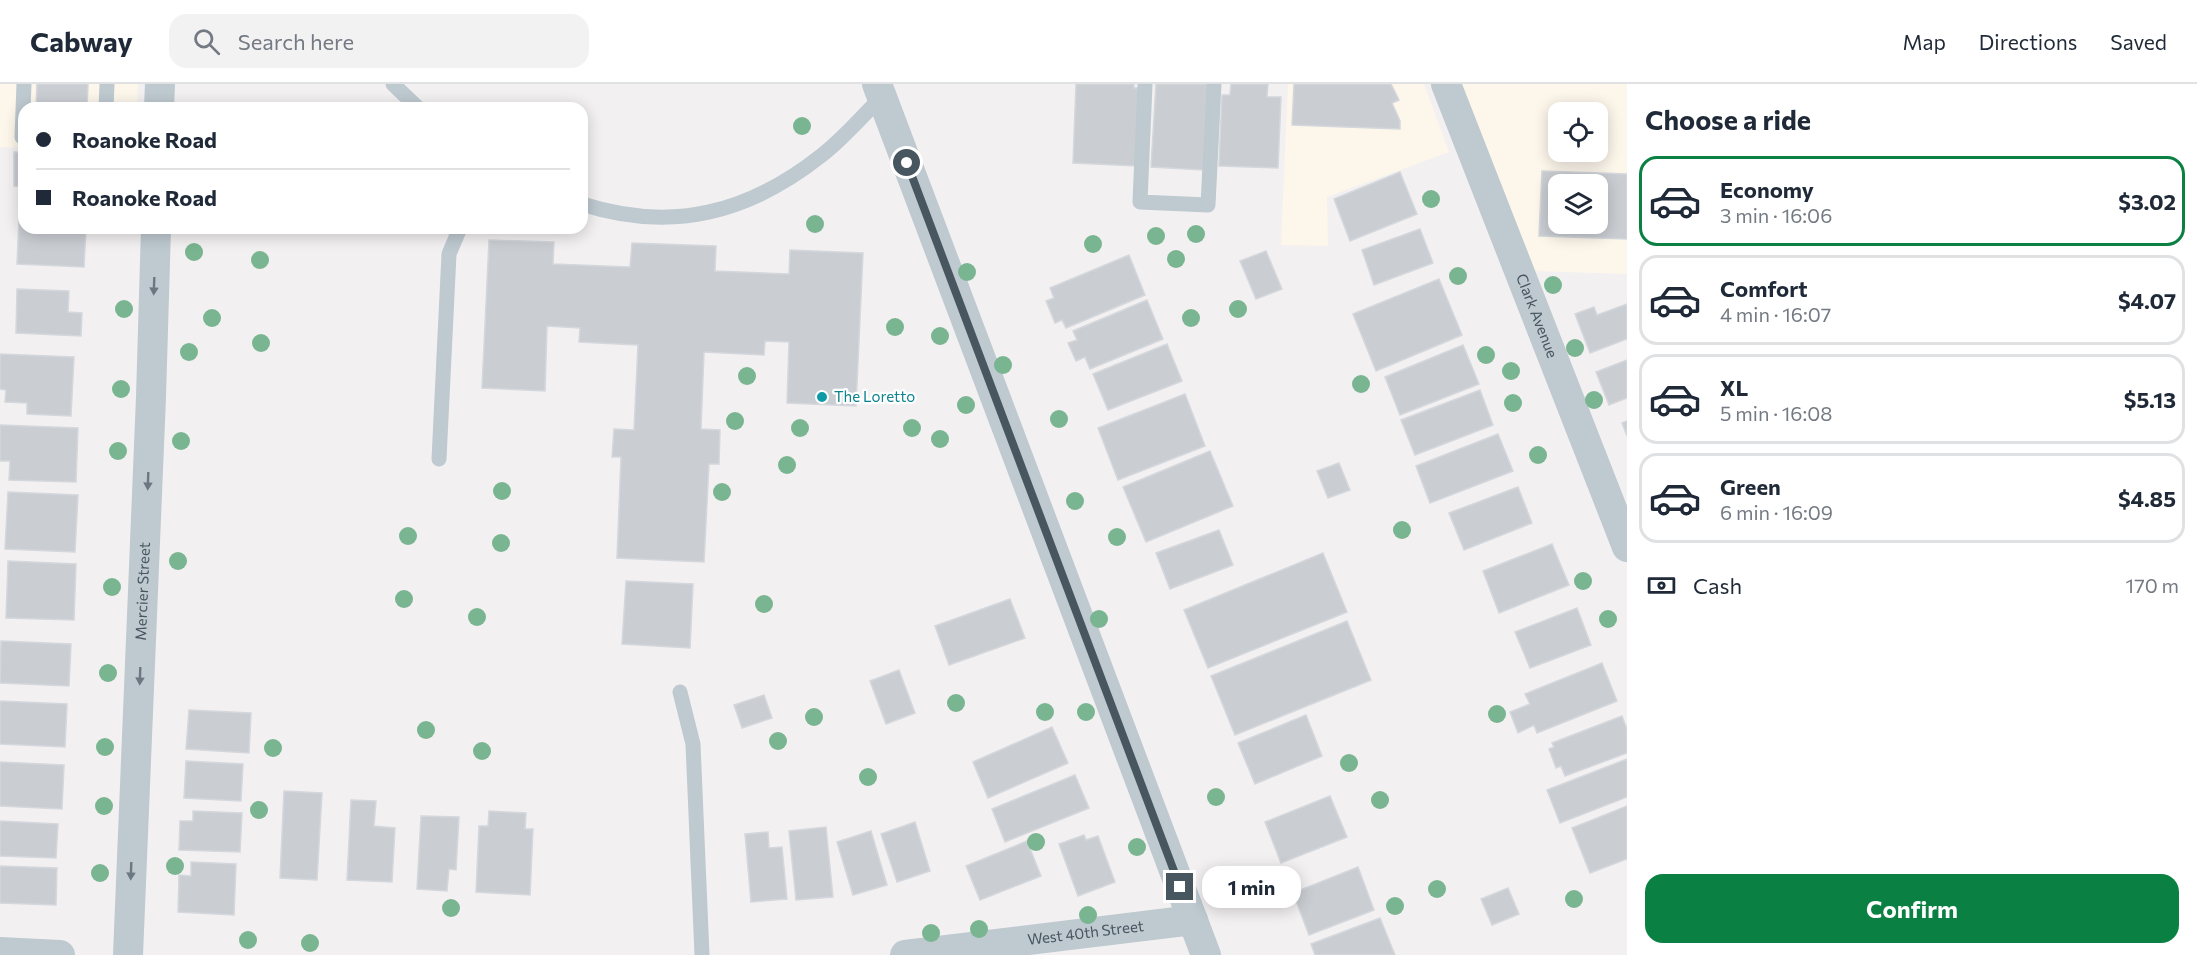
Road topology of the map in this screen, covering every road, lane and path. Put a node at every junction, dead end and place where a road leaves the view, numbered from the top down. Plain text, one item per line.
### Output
1 (24, 84) edge
2 (106, 84) edge
3 (160, 84) edge
4 (393, 84) edge
5 (1145, 84) edge
6 (1214, 84) edge
7 (1446, 84) edge
8 (879, 91) edge
9 (23, 102) edge
10 (106, 102) edge
11 (159, 102) edge
12 (412, 102) edge
13 (588, 206) edge
14 (156, 234) edge
15 (457, 234) edge
16 (439, 459) dead end
17 (1620, 513) edge
18 (1627, 547) edge
19 (680, 692) dead end
20 (1193, 920) junction
21 (0, 952) edge
22 (60, 955) edge
23 (128, 955) edge
24 (702, 955) edge
25 (905, 955) edge
26 (1206, 955) edge

1 - 9 lane
2 - 10 lane
3 - 11 street
4 - 12 lane
5 - 6 lane
7 - 17 street, Clark Avenue
8 - 13 lane
8 - 20 street
14 -> 23 street, Mercier Street
15 - 16 lane
17 - 18 street, Clark Avenue
19 - 24 lane
20 - 25 street, West 40th Street
20 - 26 street
21 - 22 street

